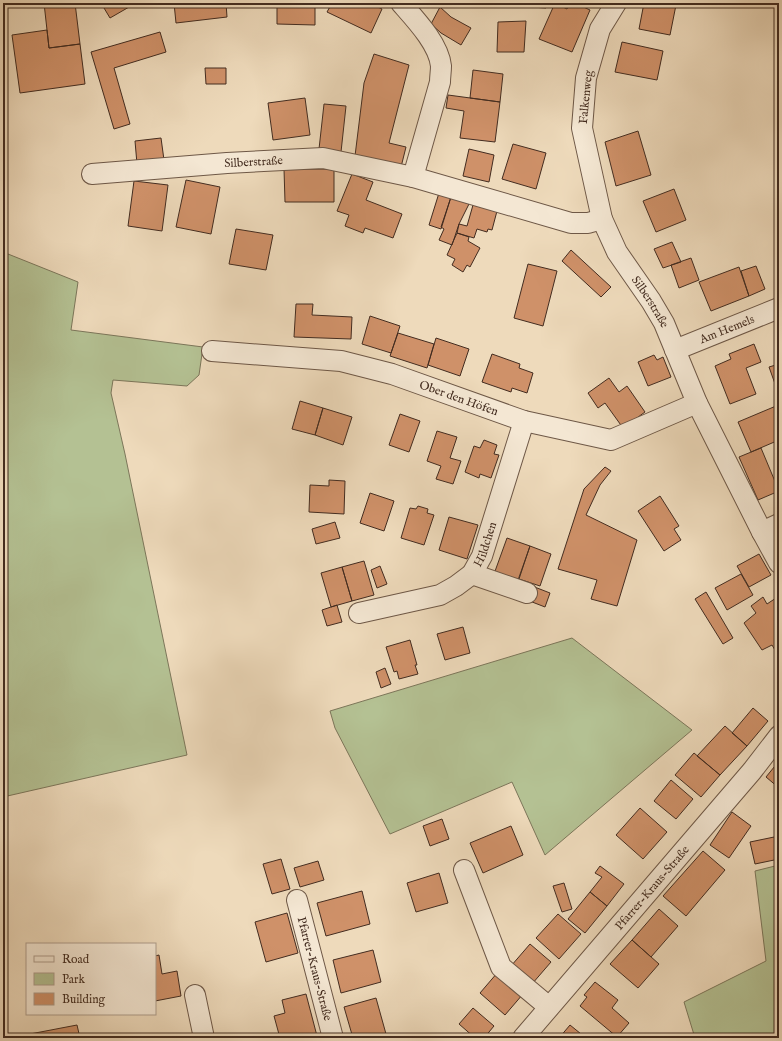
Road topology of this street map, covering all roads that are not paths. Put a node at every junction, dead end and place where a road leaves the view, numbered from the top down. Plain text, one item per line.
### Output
1 (401, 3) edge
2 (616, 3) edge
3 (92, 174) dead end
4 (413, 177) junction
5 (602, 219) junction
6 (779, 308) edge
7 (675, 350) junction
8 (212, 351) dead end
9 (697, 402) junction
10 (524, 421) junction
11 (770, 528) edge
12 (779, 563) edge
13 (472, 574) junction
14 (527, 593) dead end
15 (359, 612) dead end
16 (779, 736) edge
17 (464, 870) dead end
18 (297, 900) dead end
19 (195, 995) dead end
20 (549, 1007) junction
21 (204, 1038) edge
22 (333, 1038) edge
23 (523, 1038) edge

1 - 4 street
2 - 5 street, Falkenweg
3 - 4 street, Silberstraße
4 - 5 street, Silberstraße
5 - 7 street, Silberstraße
6 - 7 street, Am Hemels
7 - 9 street, Silberstraße
8 - 10 street, Ober den Höfen
9 - 10 street, Ober den Höfen
9 - 11 street, Silberstraße
10 - 13 street, Hildchen
11 - 12 street, Silberstraße
13 - 14 street
13 - 15 street, Hildchen
16 - 20 street, Pfarrer-Kraus-Straße
17 - 20 street
18 - 22 street, Pfarrer-Kraus-Straße
19 - 21 street
20 - 23 street, Pfarrer-Kraus-Straße

